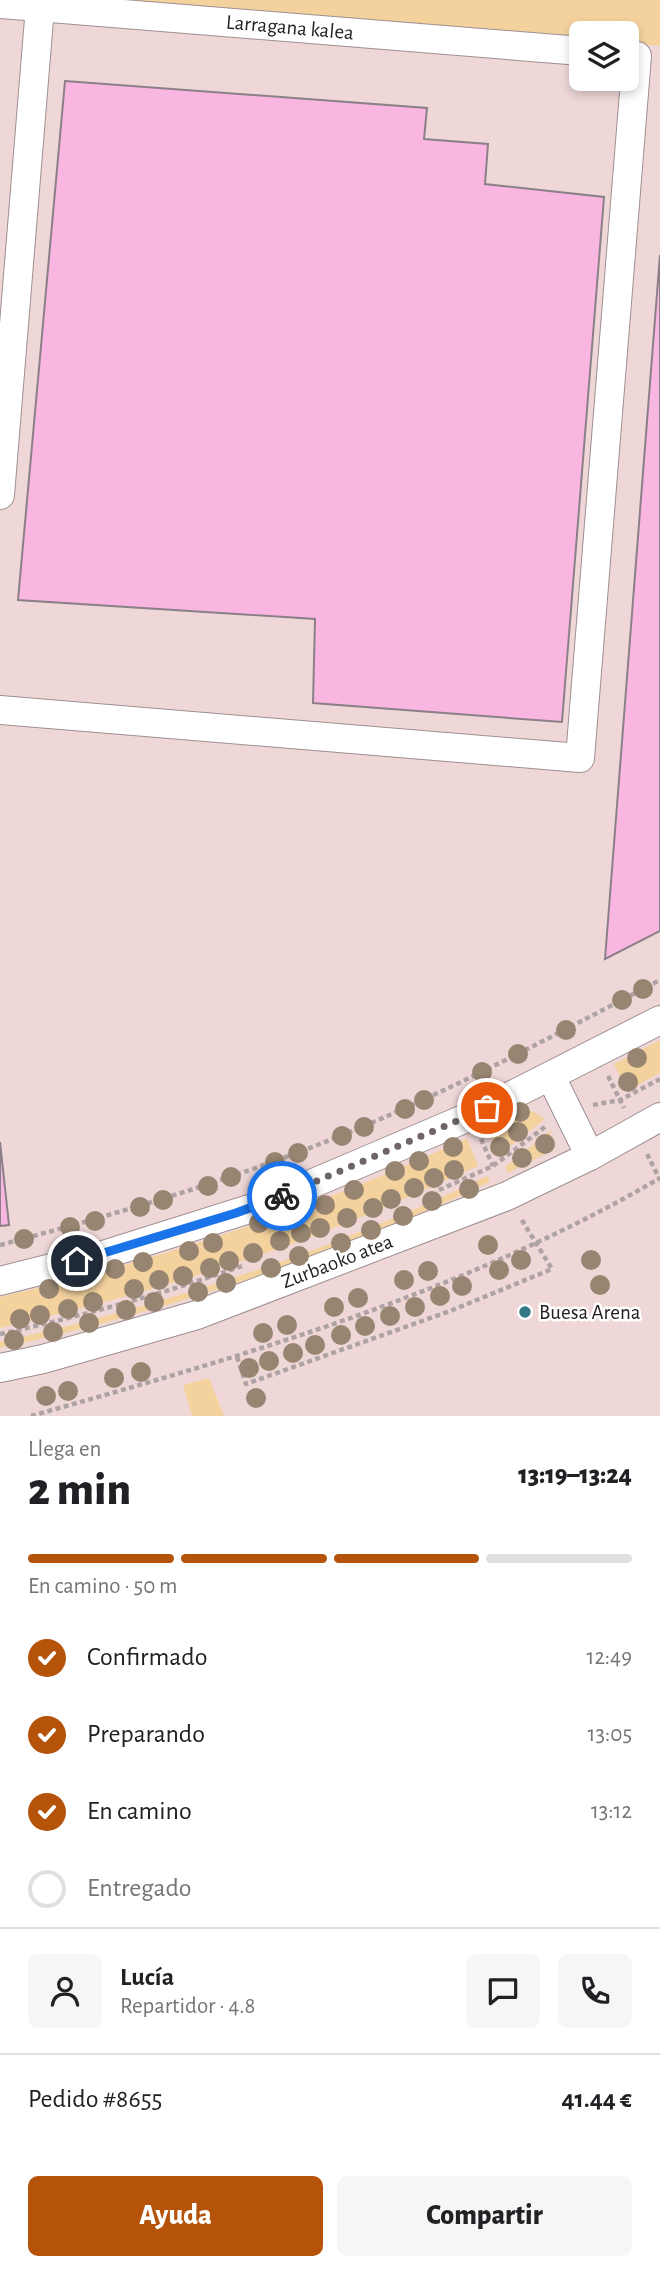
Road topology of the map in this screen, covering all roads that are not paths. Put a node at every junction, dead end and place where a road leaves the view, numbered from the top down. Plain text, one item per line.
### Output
1 (0, 4) edge
2 (40, 7) junction
3 (569, 50) edge
4 (641, 56) edge
5 (0, 495) edge
6 (0, 710) edge
7 (660, 1020) edge
8 (551, 1077) junction
9 (648, 1124) edge
10 (590, 1156) junction
11 (0, 1280) edge
12 (0, 1368) edge

1 - 2 street, Larragana kalea
2 - 3 street, Larragana kalea
2 - 5 street
4 - 6 street
7 - 8 street
8 - 10 street
8 - 11 street
9 - 10 street, Zurbaoko atea
10 - 12 street, Zurbaoko atea

